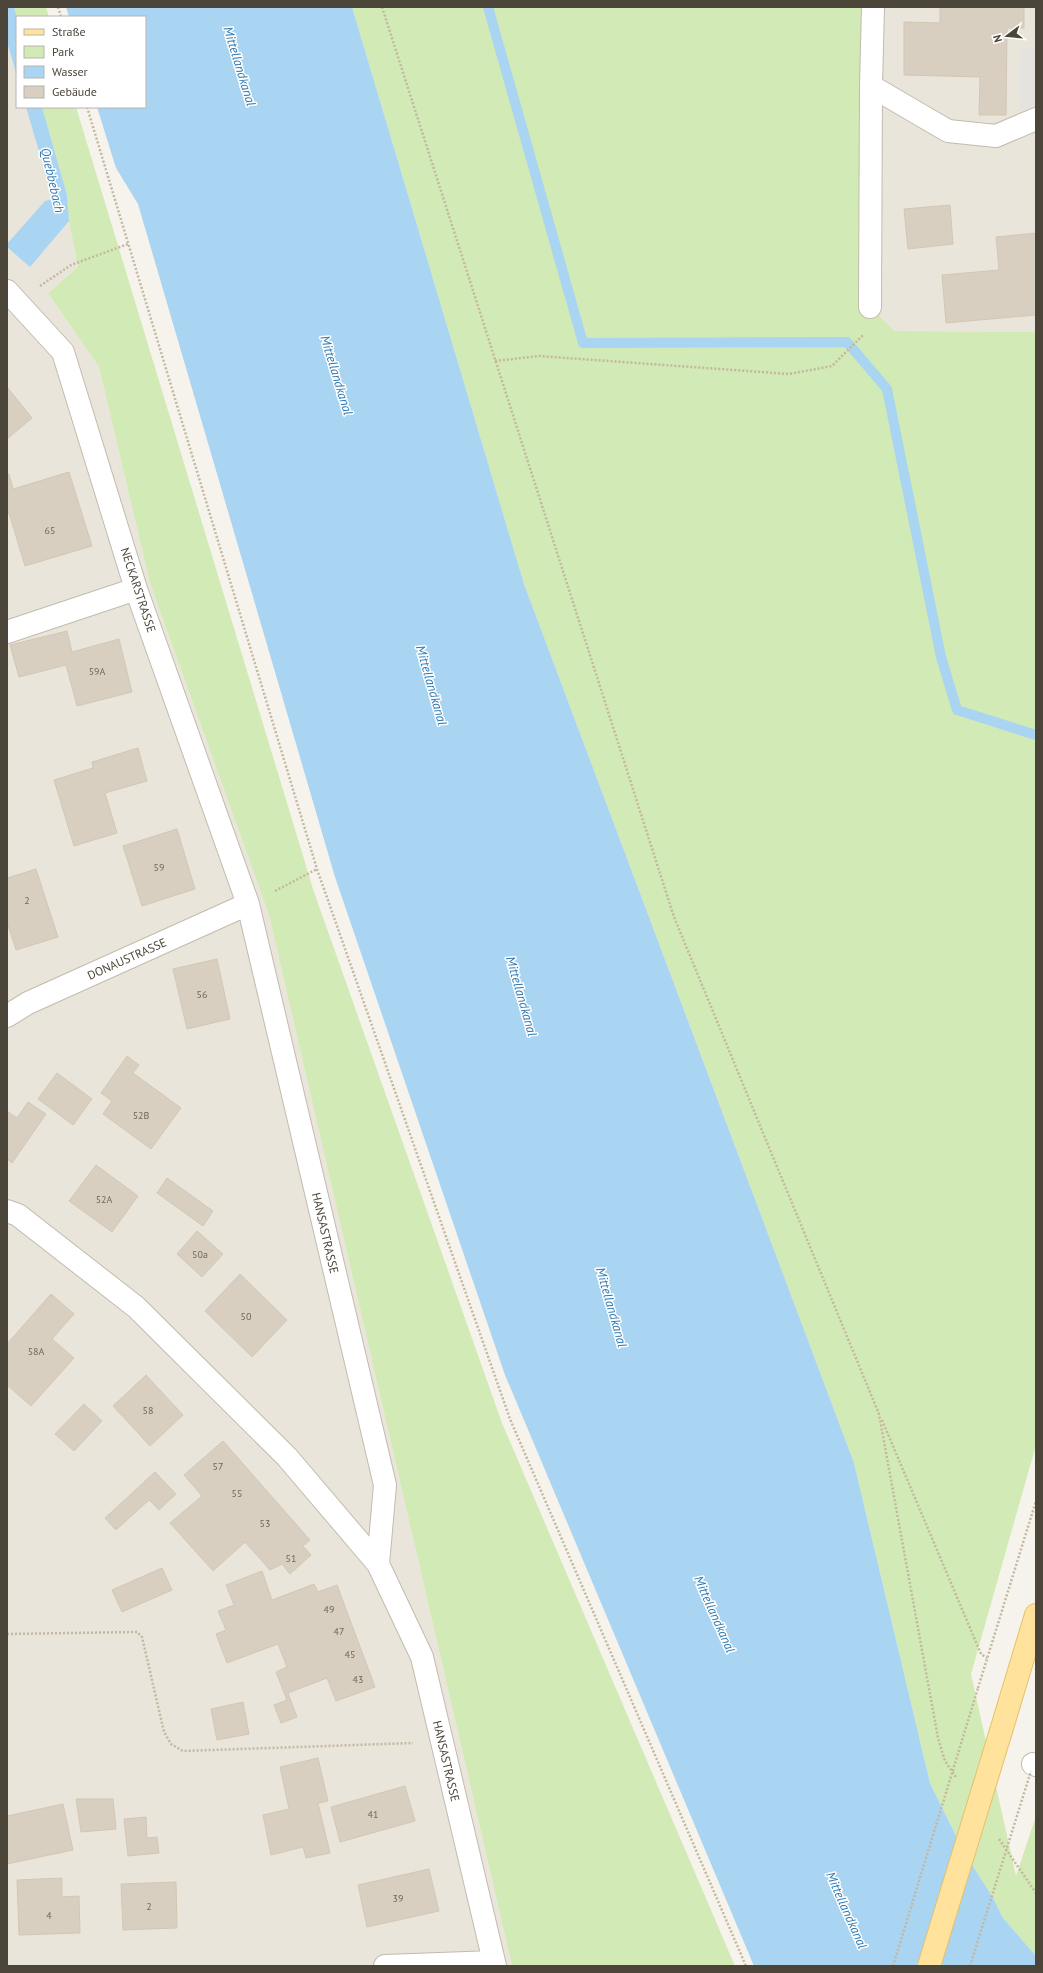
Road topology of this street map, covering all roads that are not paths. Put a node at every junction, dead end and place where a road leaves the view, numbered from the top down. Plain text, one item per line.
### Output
1 (873, 7) edge
2 (871, 86) junction
3 (1036, 119) edge
4 (12, 296) edge
5 (870, 306) dead end
6 (136, 589) junction
7 (7, 632) edge
8 (248, 904) junction
9 (7, 1016) edge
10 (7, 1211) edge
11 (378, 1564) junction
12 (1036, 1615) edge
13 (494, 1964) edge
14 (385, 1966) edge
15 (929, 1966) edge

1 - 2 street
2 - 3 street
2 - 5 street
4 - 6 street, NECKARSTRASSE
6 - 7 street
6 - 8 street, NECKARSTRASSE
8 - 9 street, DONAUSTRASSE
8 - 11 street, HANSASTRASSE
10 - 11 street, HANSASTRASSE
11 - 13 street, HANSASTRASSE
12 - 15 main road, bridge
13 - 14 street

